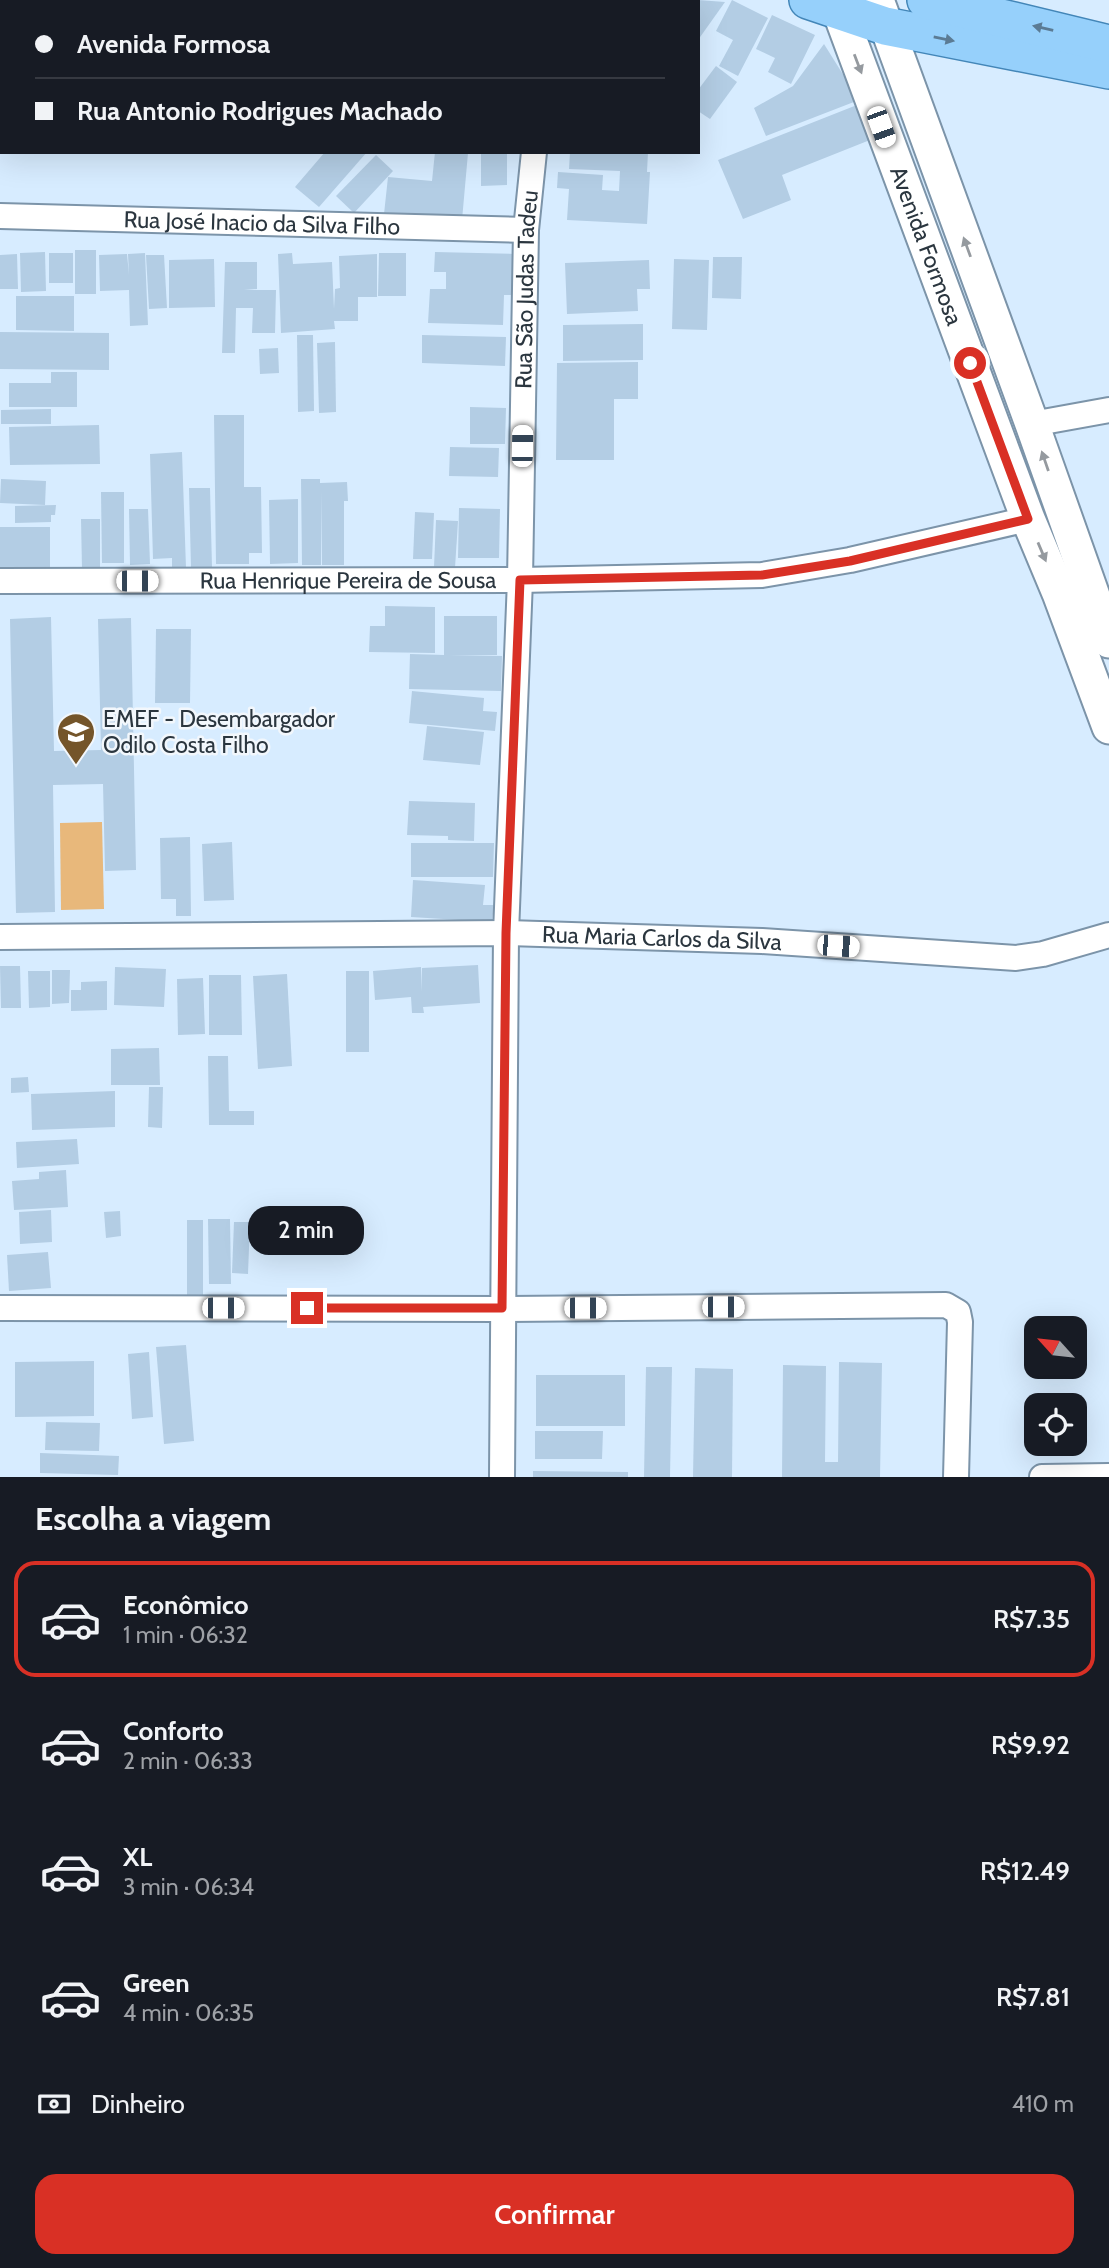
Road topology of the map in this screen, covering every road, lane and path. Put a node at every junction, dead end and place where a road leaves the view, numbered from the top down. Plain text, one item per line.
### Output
1 (926, 0) edge
2 (828, 4) edge
3 (881, 13) edge
4 (1109, 44) edge
5 (1109, 70) edge
6 (534, 154) edge
7 (0, 216) edge
8 (526, 230) junction
9 (1109, 410) edge
10 (1032, 424) junction
11 (1028, 519) junction
12 (520, 580) junction
13 (0, 581) edge
14 (1109, 641) edge
15 (1109, 727) edge
16 (506, 933) junction
17 (1109, 935) edge
18 (0, 937) edge
19 (0, 1308) edge
20 (502, 1308) junction
21 (1109, 1476) edge
22 (502, 1477) edge
23 (956, 1477) edge
24 (1042, 1477) edge

4 -> 1 main road
2 - 3 main road
2 -> 11 main road, Avenida Formosa
3 -> 5 main road
10 -> 3 main road, Avenida Formosa
6 - 8 street, Rua São Judas Tadeu
7 - 8 street, Rua José Inacio da Silva Filho
8 - 12 street, Rua São Judas Tadeu
9 - 10 street
14 -> 10 main road, Avenida Formosa
11 - 12 street, Rua Henrique Pereira de Sousa
11 -> 15 main road, Avenida Formosa
12 - 13 street, Rua Henrique Pereira de Sousa
12 - 16 street, Rua São Judas Tadeu
16 - 17 street, Rua Maria Carlos da Silva
16 - 18 street, Rua Maria Carlos da Silva
16 - 20 street, Rua São Judas Tadeu
19 - 20 street
20 - 22 street, Rua São Judas Tadeu
20 - 23 street
21 - 24 street

